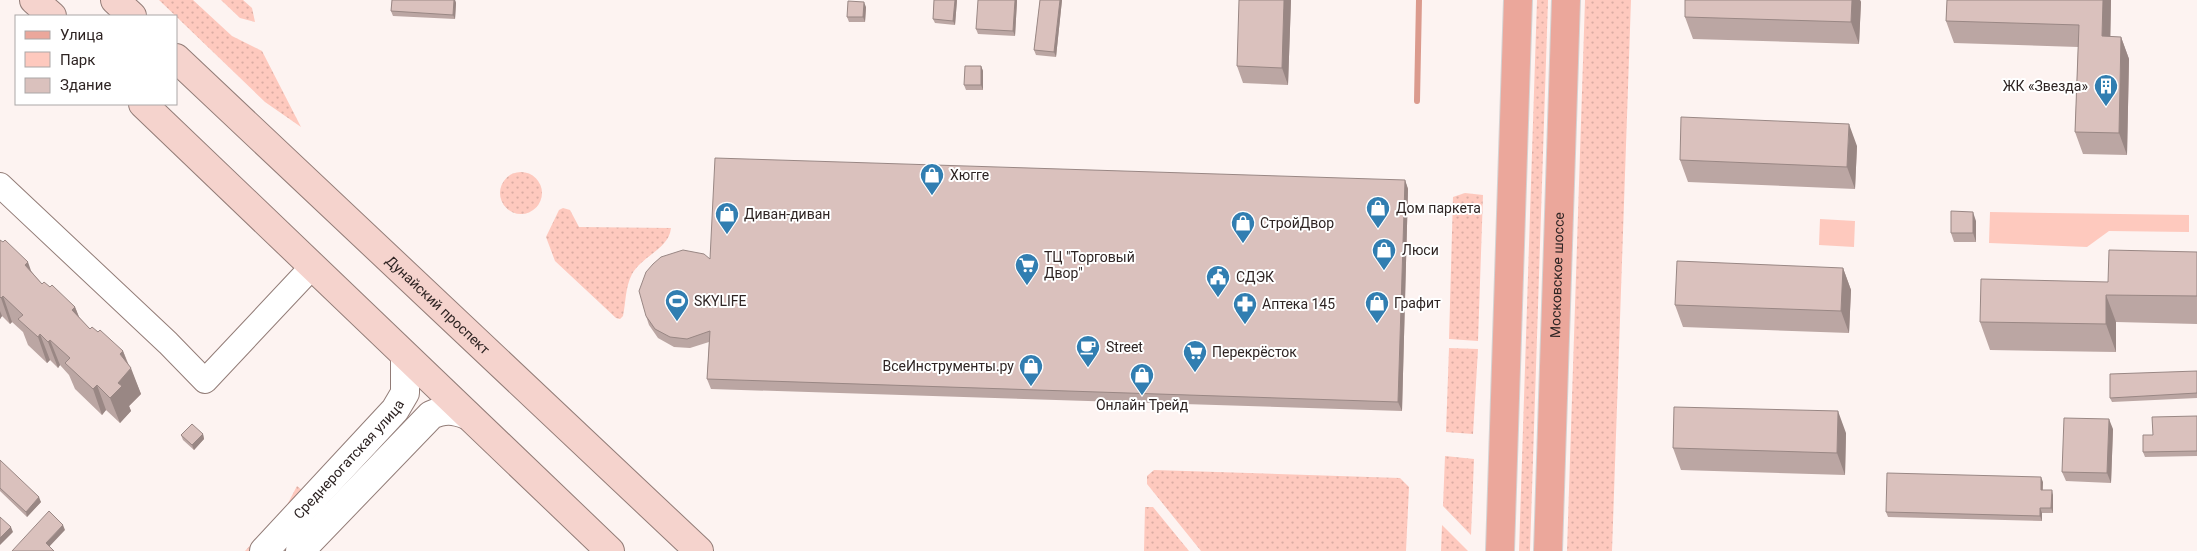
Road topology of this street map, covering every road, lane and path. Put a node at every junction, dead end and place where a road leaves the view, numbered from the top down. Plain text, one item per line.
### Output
1 (34, 0) edge
2 (115, 0) edge
3 (1518, 0) edge
4 (1566, 0) edge
5 (51, 15) edge
6 (131, 15) edge
7 (178, 60) edge
8 (144, 105) edge
9 (0, 185) edge
10 (312, 267) junction
11 (405, 356) junction
12 (467, 415) junction
13 (699, 547) edge
14 (264, 551) edge
15 (300, 551) edge
16 (610, 551) edge
17 (1500, 551) edge
18 (1548, 551) edge

1 - 5 main road
2 - 6 main road
3 - 17 main road
4 - 18 main road, Московское шоссе
7 - 13 main road, Дунайский проспект
8 - 10 main road
9 - 10 street
10 - 11 main road
11 - 12 main road
11 - 14 street, Среднерогатская улица
12 - 15 street, Среднерогатская улица
12 - 16 main road

